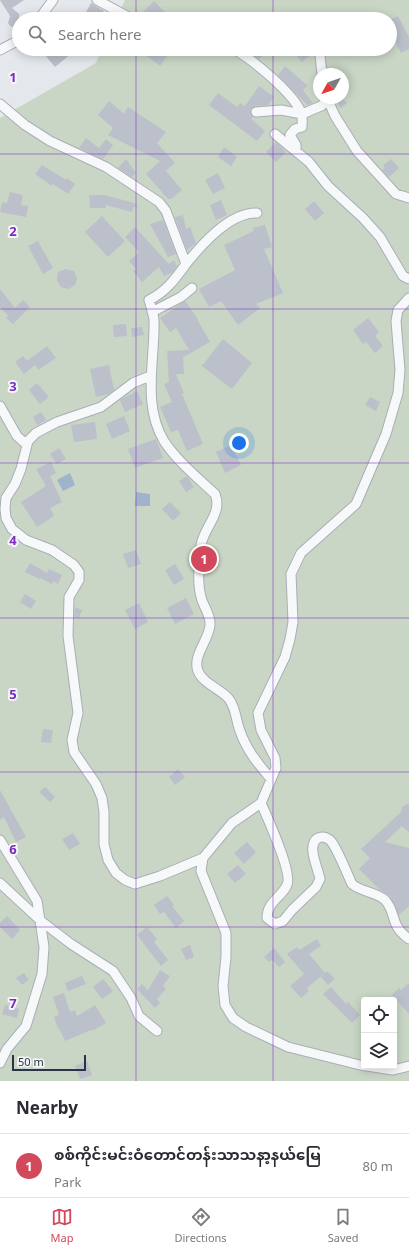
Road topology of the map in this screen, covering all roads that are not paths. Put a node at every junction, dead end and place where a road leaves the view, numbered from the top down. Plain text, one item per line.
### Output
1 (53, 0) edge
2 (97, 0) edge
3 (44, 12) edge
4 (119, 12) edge
5 (12, 44) edge
6 (0, 50) edge
7 (245, 56) edge
8 (320, 56) edge
9 (321, 68) edge
10 (0, 104) edge
11 (319, 104) edge
12 (330, 104) edge
13 (256, 112) dead end
14 (302, 114) junction
15 (275, 134) dead end
16 (296, 150) junction
17 (409, 198) edge
18 (257, 213) dead end
19 (186, 264) junction
20 (409, 279) edge
21 (192, 288) dead end
22 (409, 298) edge
23 (152, 312) junction
24 (150, 376) junction
25 (0, 406) edge
26 (27, 445) junction
27 (271, 779) junction
28 (261, 803) junction
29 (0, 840) edge
30 (203, 858) junction
31 (0, 883) edge
32 (41, 921) junction
33 (409, 939) edge
34 (157, 1031) dead end
35 (0, 1063) edge
36 (361, 1065) edge
37 (409, 1066) edge
38 (386, 1069) edge
39 (397, 1069) edge
40 (397, 1069) edge

1 - 3 street
2 - 4 street
5 - 6 street
7 - 14 street
8 - 9 street
10 - 19 street
11 - 14 street
12 - 17 street
13 - 14 street
14 - 16 street
15 - 16 street
16 - 20 street
18 - 19 street
19 - 23 street
21 - 23 street
22 - 27 street
23 - 24 street
24 - 26 street
24 - 27 street
25 - 26 street
26 - 30 street
27 - 28 street
28 - 30 street
28 - 33 street
29 - 32 street
30 - 36 street
31 - 32 street
32 - 34 street
32 - 35 street
37 - 39 street
38 - 40 street

